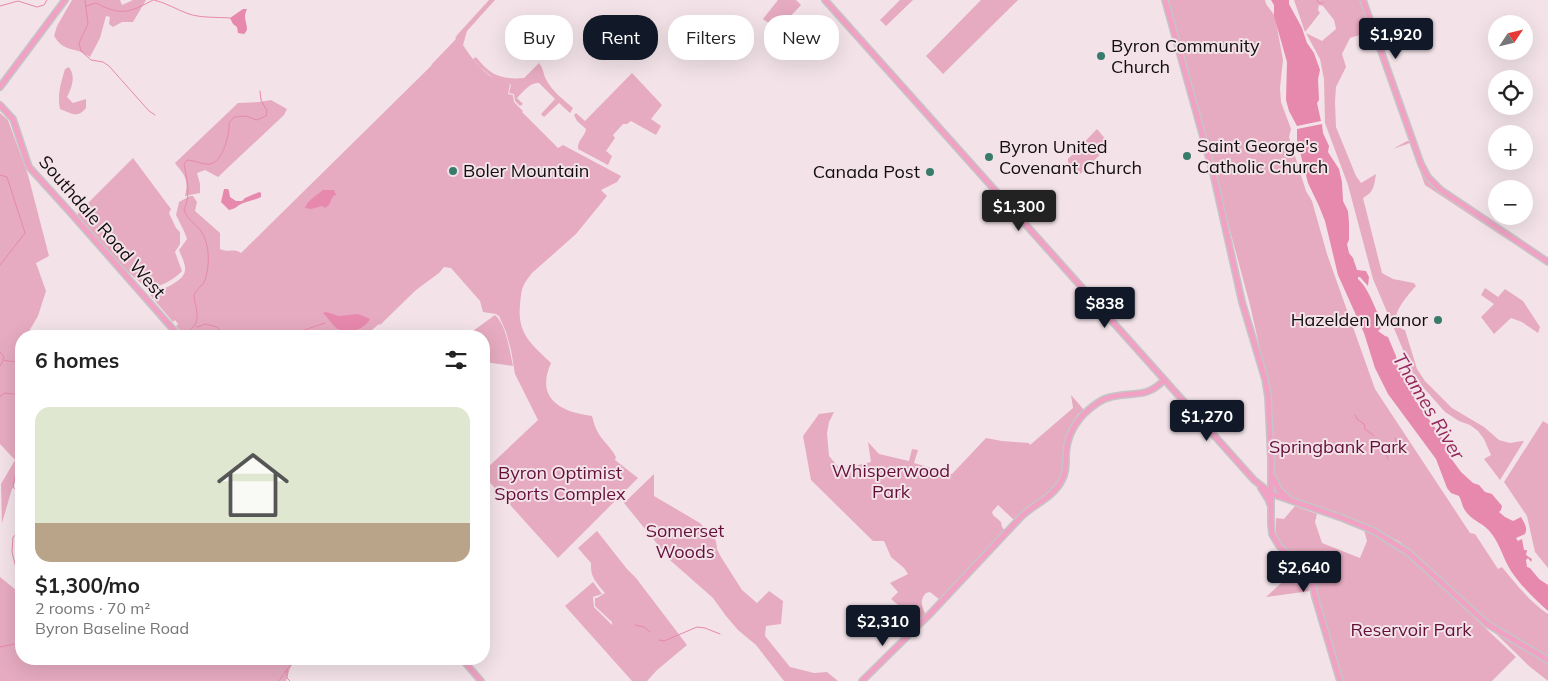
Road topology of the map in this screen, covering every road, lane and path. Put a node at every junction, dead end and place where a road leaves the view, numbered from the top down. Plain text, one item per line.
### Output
1 (65, 0) edge
2 (825, 0) edge
3 (1165, 0) edge
4 (1364, 0) edge
5 (0, 87) edge
6 (0, 105) edge
7 (1548, 262) edge
8 (174, 330) edge
9 (1164, 380) junction
10 (1272, 462) junction
11 (1254, 480) junction
12 (1272, 483) junction
13 (1272, 494) junction
14 (1281, 498) junction
15 (1298, 504) junction
16 (1271, 507) junction
17 (1548, 660) edge
18 (467, 665) edge
19 (481, 681) edge
20 (862, 681) edge
21 (1340, 681) edge

1 - 5 main road
2 - 9 main road
3 - 10 main road
4 - 7 main road
6 - 8 main road, Southdale Road West
9 - 11 main road
9 - 20 main road
10 - 12 main road
10 - 15 main road
11 - 12 main road
11 - 13 main road
11 - 16 main road
12 - 13 main road
13 - 14 main road
13 - 16 main road
14 - 15 main road
14 - 16 main road
15 - 17 main road
16 - 21 main road
18 - 19 main road

